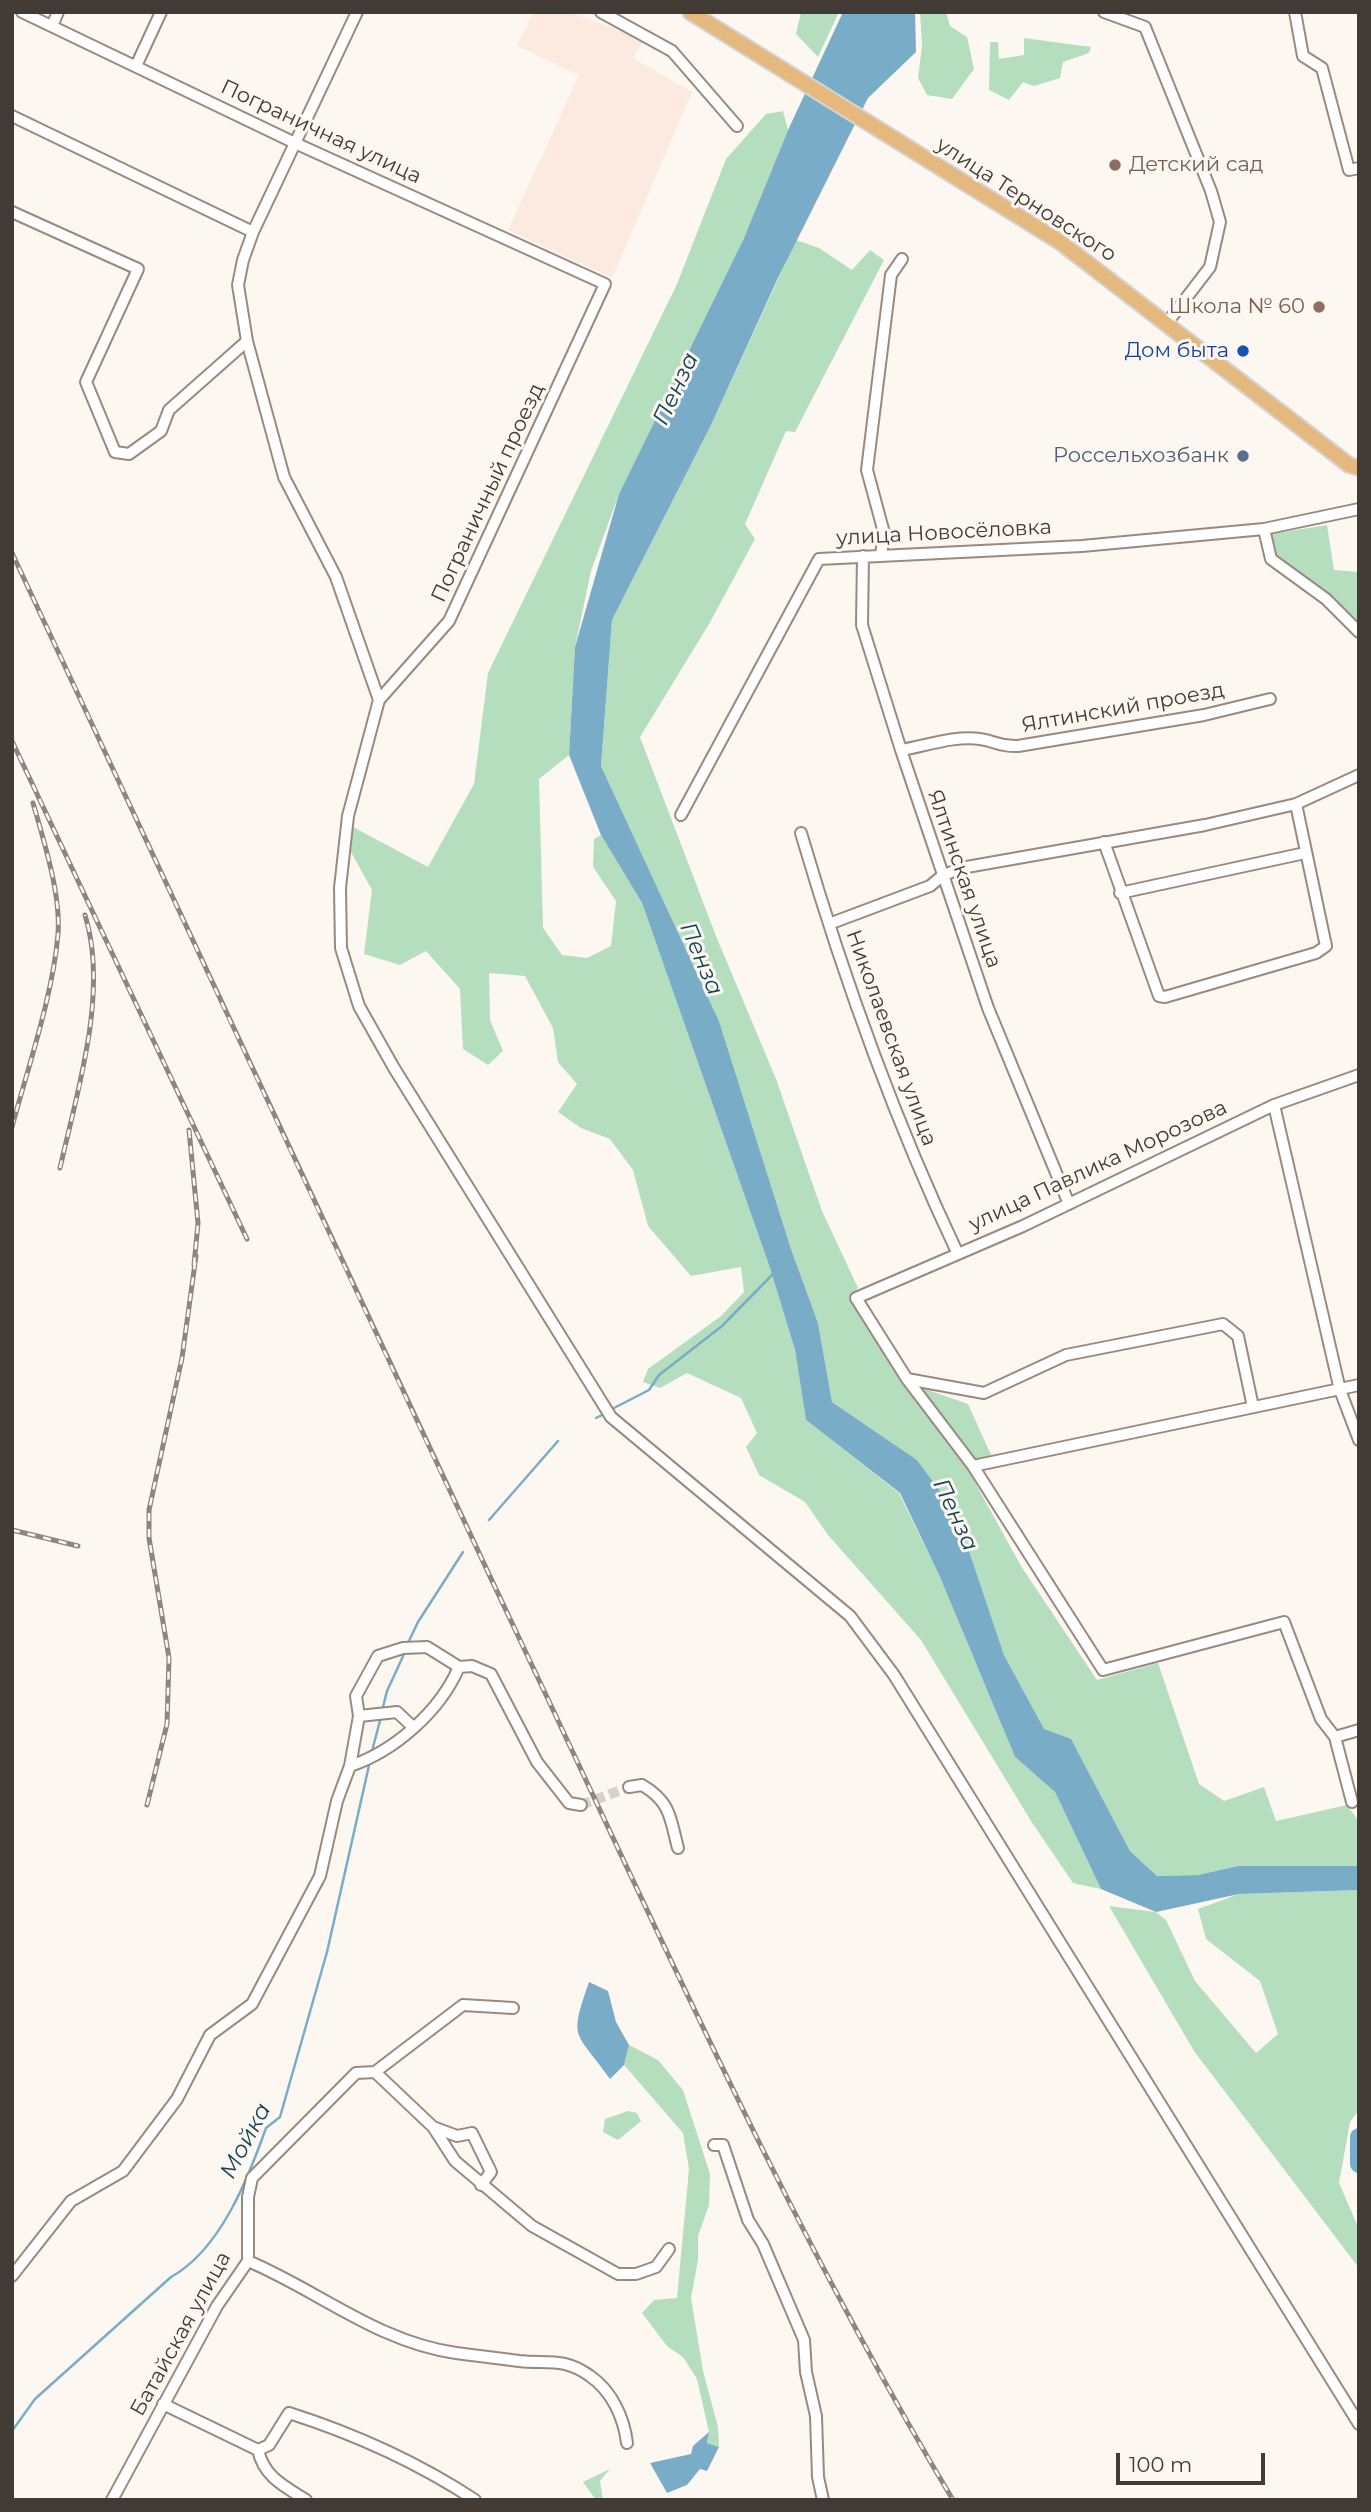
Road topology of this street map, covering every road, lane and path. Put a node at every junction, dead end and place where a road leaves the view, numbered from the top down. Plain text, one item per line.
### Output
1 (22, 12) edge
2 (58, 12) edge
3 (161, 12) edge
4 (357, 12) edge
5 (601, 12) edge
6 (690, 12) edge
7 (1104, 12) edge
8 (1295, 12) edge
9 (52, 26) junction
10 (136, 66) junction
11 (12, 116) edge
12 (737, 126) dead end
13 (295, 143) junction
14 (1354, 169) edge
15 (12, 212) edge
16 (253, 232) junction
17 (902, 260) dead end
18 (605, 284) joint
19 (1167, 323) junction
20 (247, 341) junction
21 (1359, 468) edge
22 (1359, 509) edge
23 (1264, 529) junction
24 (881, 555) junction
25 (863, 556) junction
26 (1359, 632) edge
27 (1270, 699) dead end
28 (379, 700) junction
29 (901, 750) junction
30 (1359, 775) edge
31 (1296, 804) junction
32 (681, 815) dead end
33 (801, 833) dead end
34 (1104, 842) junction
35 (1305, 853) junction
36 (942, 876) junction
37 (1120, 893) junction
38 (829, 924) junction
39 (1359, 1075) edge
40 (1274, 1105) junction
41 (1069, 1204) junction
42 (957, 1252) junction
43 (907, 1379) junction
44 (1359, 1385) edge
45 (1340, 1390) junction
46 (1253, 1407) junction
47 (1359, 1440) edge
48 (973, 1466) junction
49 (459, 1667) junction
50 (359, 1716) junction
51 (412, 1727) junction
52 (1359, 1730) edge
53 (1335, 1737) junction
54 (350, 1766) junction
55 (629, 1787) tunnel mouth
56 (1352, 1802) dead end
57 (581, 1805) dead end
58 (678, 1848) dead end
59 (513, 2008) dead end
60 (374, 2072) junction
61 (433, 2127) junction
62 (714, 2145) dead end
63 (481, 2185) junction
64 (669, 2249) dead end
65 (248, 2261) junction
66 (12, 2276) edge
67 (163, 2404) junction
68 (1359, 2424) edge
69 (627, 2443) dead end
70 (258, 2450) junction
71 (112, 2500) edge
72 (306, 2500) edge
73 (475, 2500) edge
74 (823, 2500) edge

1 - 9 street, Пограничная улица
2 - 9 street
3 - 10 street
4 - 13 street
5 - 12 street
6 - 19 main road, улица Терновского
7 - 19 street
8 - 14 street
9 - 10 street, Пограничная улица
10 - 13 street, Пограничная улица
11 - 16 street
13 - 16 street
13 - 18 street, Пограничная улица
15 - 20 street
16 - 20 street
17 - 24 street
18 - 28 street, Пограничный проезд
19 - 21 main road, улица Терновского
20 - 28 street
22 - 23 street, улица Новосёловка
23 - 24 street, улица Новосёловка
23 - 26 street
24 - 25 street, улица Новосёловка
25 - 29 street, Ялтинская улица
25 - 32 street, улица Новосёловка
27 - 29 street, Ялтинский проезд
28 - 68 street
29 - 36 street, Ялтинская улица
30 - 31 street
31 - 34 street
31 - 35 street
33 - 38 street, Николаевская улица
34 - 36 street
34 - 37 street
35 - 37 street
35 - 37 street
36 - 38 street
36 - 41 street, Ялтинская улица
38 - 42 street, Николаевская улица
39 - 40 street, улица Павлика Морозова
40 - 41 street, улица Павлика Морозова
40 - 45 street
41 - 42 street, улица Павлика Морозова
42 - 43 street, улица Павлика Морозова
43 - 46 street
43 - 48 street
44 - 45 street
45 - 46 street
45 - 47 street
46 - 48 street
48 - 53 street
49 - 50 street
49 - 51 street
49 - 57 street
50 - 51 street
50 - 54 street
51 - 54 street
52 - 53 street
53 - 56 street
54 - 66 street
55 - 58 street
59 - 60 street, Батайская улица
60 - 61 street
60 - 65 street, Батайская улица
61 - 63 street
61 - 63 street
62 - 74 street
63 - 64 street
65 - 67 street, Батайская улица
65 - 69 street
67 - 70 street
67 - 71 street, Батайская улица
70 - 72 street
70 - 73 street

